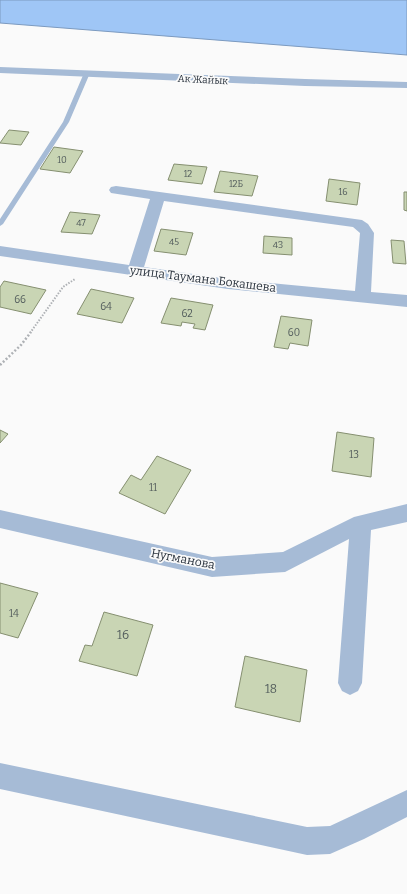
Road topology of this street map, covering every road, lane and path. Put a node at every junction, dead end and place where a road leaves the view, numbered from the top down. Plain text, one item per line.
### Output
1 (0, 70) edge
2 (87, 73) junction
3 (407, 85) edge
4 (116, 190) dead end
5 (158, 196) junction
6 (0, 224) edge
7 (0, 251) edge
8 (97, 265) junction
9 (135, 270) junction
10 (363, 297) junction
11 (407, 301) edge
12 (0, 365) edge
13 (407, 513) edge
14 (0, 519) edge
15 (361, 523) junction
16 (350, 683) dead end
17 (0, 776) edge
18 (407, 803) edge

1 - 2 street, Ак Жайык
2 - 3 street, Ак Жайык
2 - 6 lane
4 - 5 street
5 - 9 street
5 - 10 street
7 - 8 street, улица Таумана Бокашева
8 - 9 street, улица Таумана Бокашева
8 - 12 path
9 - 10 street, улица Таумана Бокашева
10 - 11 street, улица Таумана Бокашева
13 - 15 street, Нугманова
14 - 15 street, Нугманова
15 - 16 street
17 - 18 street

